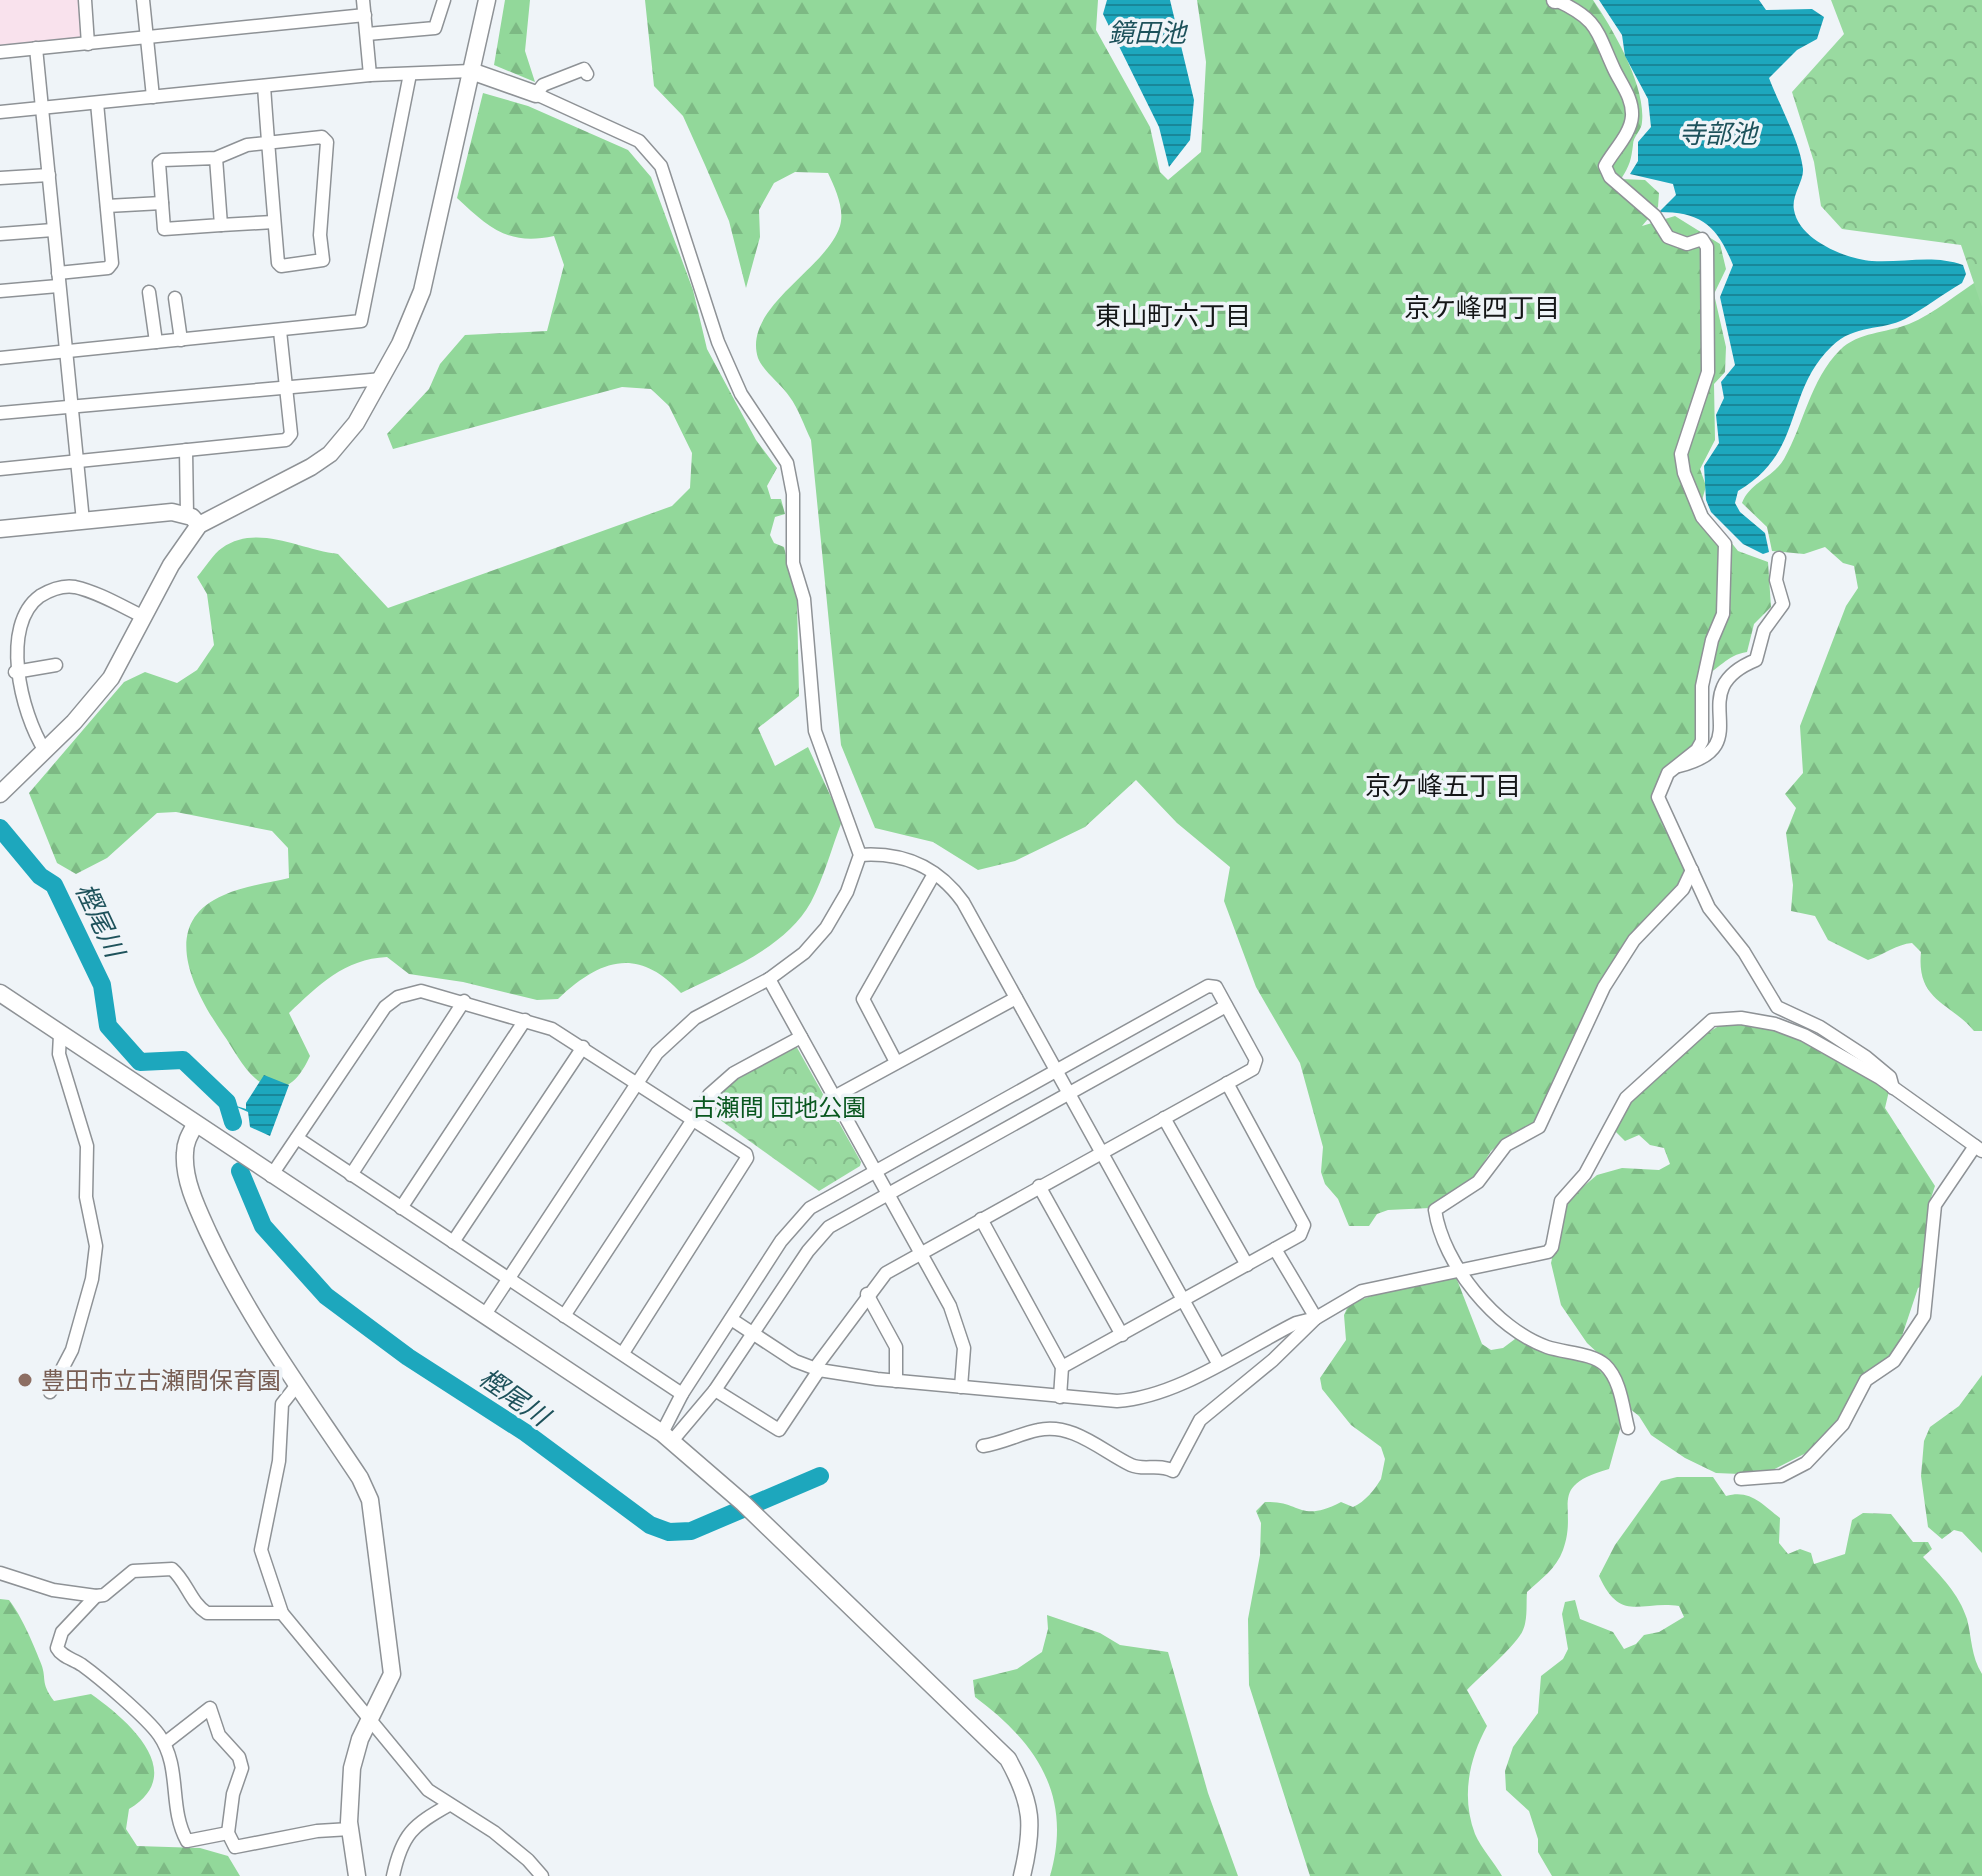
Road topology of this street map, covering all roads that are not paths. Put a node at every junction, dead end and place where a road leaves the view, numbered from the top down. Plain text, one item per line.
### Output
1 (85, 0) edge
2 (143, 0) edge
3 (363, 0) edge
4 (444, 0) edge
5 (487, 0) edge
6 (1555, 0) edge
7 (365, 15) junction
8 (367, 34) junction
9 (148, 38) junction
10 (88, 44) junction
11 (36, 48) junction
12 (0, 52) edge
13 (471, 71) junction
14 (410, 74) junction
15 (587, 74) dead end
16 (370, 75) junction
17 (264, 86) junction
18 (536, 94) junction
19 (153, 97) junction
20 (97, 103) junction
21 (43, 108) junction
22 (0, 112) edge
23 (268, 142) junction
24 (216, 158) junction
25 (49, 175) junction
26 (0, 178) edge
27 (162, 203) junction
28 (107, 206) junction
29 (274, 222) junction
30 (221, 225) junction
31 (53, 230) junction
32 (0, 234) edge
33 (58, 279) junction
34 (0, 291) edge
35 (149, 292) dead end
36 (175, 298) dead end
37 (280, 331) junction
38 (181, 340) junction
39 (156, 342) junction
40 (66, 351) junction
41 (0, 358) edge
42 (382, 379) junction
43 (286, 386) junction
44 (71, 406) junction
45 (0, 413) edge
46 (186, 450) junction
47 (76, 462) junction
48 (0, 469) edge
49 (193, 520) junction
50 (83, 521) junction
51 (0, 529) edge
52 (1779, 558) dead end
53 (144, 617) junction
54 (6, 631) edge
55 (56, 665) dead end
56 (15, 672) junction
57 (45, 751) junction
58 (1676, 767) junction
59 (0, 794) edge
60 (860, 855) junction
61 (1692, 870) junction
62 (934, 874) junction
63 (769, 979) junction
64 (0, 993) edge
65 (1016, 998) junction
66 (464, 1001) junction
67 (1226, 1006) junction
68 (525, 1020) junction
69 (60, 1035) junction
70 (801, 1037) junction
71 (583, 1047) junction
72 (896, 1062) junction
73 (1057, 1070) junction
74 (637, 1082) junction
75 (1227, 1083) junction
76 (1893, 1088) junction
77 (1069, 1093) junction
78 (834, 1097) junction
79 (692, 1117) junction
80 (1164, 1118) junction
81 (195, 1125) junction
82 (297, 1138) junction
83 (1979, 1149) edge
84 (1101, 1152) junction
85 (874, 1170) junction
86 (351, 1175) junction
87 (271, 1176) junction
88 (1039, 1186) junction
89 (886, 1193) junction
90 (401, 1208) junction
91 (981, 1219) junction
92 (453, 1242) junction
93 (1275, 1249) junction
94 (920, 1252) junction
95 (1247, 1265) junction
96 (1457, 1273) junction
97 (507, 1278) junction
98 (867, 1294) junction
99 (1183, 1301) junction
100 (484, 1316) junction
101 (564, 1316) junction
102 (1316, 1318) junction
103 (731, 1319) junction
104 (752, 1334) junction
105 (1122, 1335) junction
106 (623, 1353) junction
107 (1218, 1363) junction
108 (1062, 1367) junction
109 (819, 1370) junction
110 (896, 1381) junction
111 (297, 1385) junction
112 (961, 1387) junction
113 (715, 1390) junction
114 (50, 1392) dead end
115 (682, 1394) junction
116 (1060, 1397) junction
117 (1628, 1428) dead end
118 (667, 1437) junction
119 (983, 1446) dead end
120 (1741, 1479) dead end
121 (0, 1573) edge
122 (96, 1596) junction
123 (282, 1613) junction
124 (369, 1719) junction
125 (165, 1743) junction
126 (449, 1805) junction
127 (350, 1829) junction
128 (228, 1833) junction
129 (357, 1876) edge
130 (393, 1876) edge
131 (542, 1876) edge
132 (1022, 1876) edge

1 - 10 street
2 - 9 street
3 - 7 street
4 - 8 street
5 - 13 street
6 - 58 street
7 - 8 street
7 - 9 street
8 - 16 street
9 - 10 street
9 - 19 street
10 - 11 street
11 - 12 street
11 - 21 street
13 - 14 street
13 - 18 street
13 - 42 street
14 - 16 street
14 - 37 street
15 - 18 street
16 - 17 street
17 - 19 street
17 - 23 street
18 - 60 street
19 - 20 street
20 - 21 street
20 - 28 street
21 - 22 street
21 - 25 street
23 - 24 street
23 - 29 street
23 - 29 street
24 - 27 street
24 - 30 street
25 - 26 street
25 - 31 street
27 - 28 street
27 - 30 street
28 - 33 street
29 - 30 street
31 - 32 street
31 - 33 street
33 - 34 street
33 - 40 street
35 - 39 street
36 - 38 street
37 - 38 street
37 - 43 street
38 - 39 street
39 - 40 street
40 - 41 street
40 - 44 street
42 - 43 street
42 - 49 street
43 - 44 street
43 - 46 street
44 - 45 street
44 - 47 street
46 - 47 street
46 - 49 street
47 - 48 street
47 - 50 street
49 - 50 street
49 - 53 street
50 - 51 street
52 - 58 street
53 - 54 street
53 - 57 street
54 - 56 street
55 - 56 street
56 - 57 street
57 - 59 street
58 - 61 street
60 - 62 street
60 - 63 street
61 - 76 street
61 - 96 street
62 - 65 street
62 - 72 street
63 - 70 street
63 - 74 street
64 - 69 street
65 - 72 street
65 - 73 street
66 - 68 street
66 - 82 street
66 - 86 street
67 - 73 street
67 - 75 street
67 - 77 street
68 - 71 street
68 - 90 street
69 - 81 street
69 - 114 street
70 - 78 street
70 - 79 street
71 - 74 street
71 - 92 street
72 - 78 street
73 - 77 street
73 - 85 street
74 - 79 street
74 - 97 street
75 - 80 street
75 - 93 street
76 - 83 street
76 - 96 street
77 - 84 street
77 - 89 street
78 - 85 street
79 - 101 street
79 - 106 street
80 - 84 street
80 - 95 street
81 - 87 street
81 - 111 street
82 - 86 street
82 - 87 street
83 - 120 street
84 - 88 street
84 - 99 street
85 - 89 street
85 - 103 street
86 - 90 street
87 - 100 street
88 - 91 street
88 - 105 street
89 - 94 street
89 - 104 street
90 - 92 street
91 - 94 street
91 - 108 street
92 - 97 street
93 - 95 street
93 - 102 street
94 - 98 street
94 - 112 street
95 - 99 street
96 - 102 street
96 - 117 street
97 - 100 street
97 - 101 street
98 - 109 street
98 - 110 street
99 - 105 street
99 - 107 street
100 - 118 street
101 - 106 street
102 - 107 street
102 - 119 street
103 - 104 street
103 - 115 street
104 - 109 street
104 - 113 street
105 - 108 street
106 - 115 street
107 - 116 street
108 - 116 street
109 - 110 street
109 - 113 street
110 - 112 street
111 - 123 street
111 - 124 street
112 - 116 street
113 - 118 street
115 - 118 street
118 - 132 street
121 - 122 street
122 - 123 street
122 - 125 street
123 - 124 street
124 - 126 street
124 - 127 street
125 - 128 street
125 - 128 street
126 - 130 street
126 - 131 street
127 - 128 street
127 - 129 street

